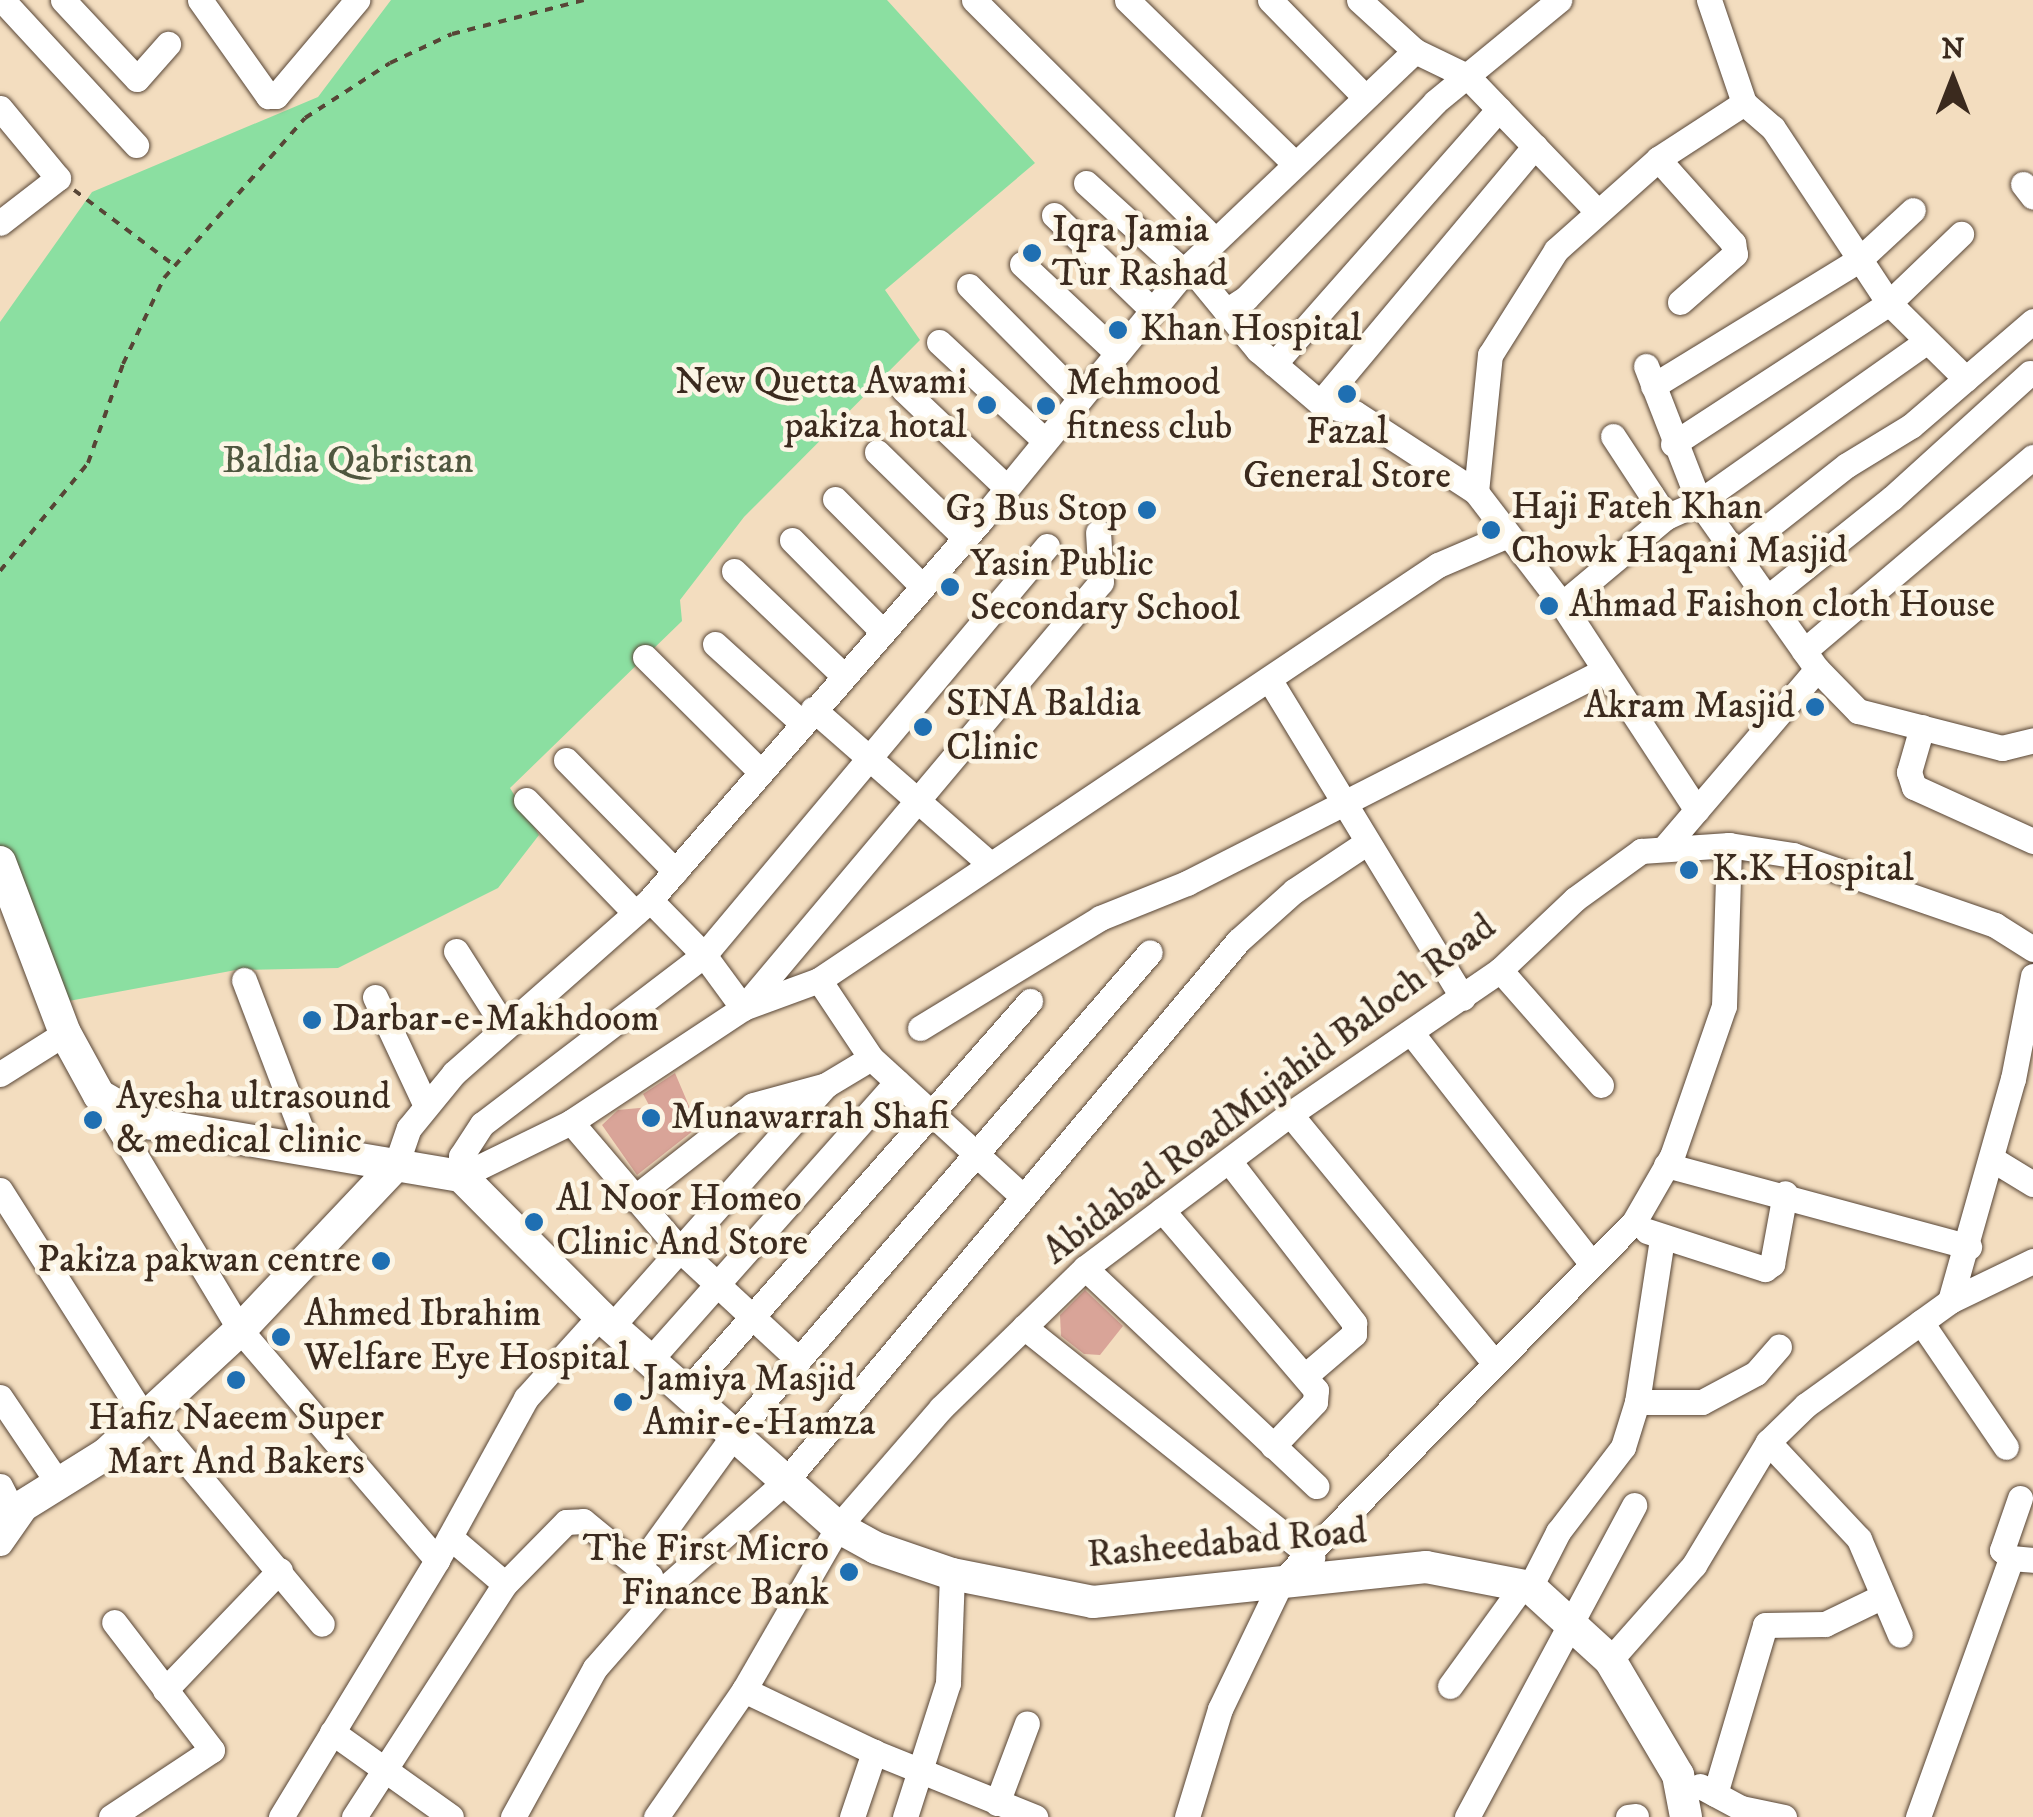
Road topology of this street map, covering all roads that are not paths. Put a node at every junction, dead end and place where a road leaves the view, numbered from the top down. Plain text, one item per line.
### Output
1 (63, 0) edge
2 (200, 0) edge
3 (357, 0) edge
4 (974, 0) edge
5 (1127, 0) edge
6 (1270, 0) edge
7 (1359, 0) edge
8 (1560, 0) edge
9 (1709, 0) edge
10 (6, 4) edge
11 (168, 44) dead end
12 (1414, 51) junction
13 (1467, 76) junction
14 (1366, 97) junction
15 (1744, 103) junction
16 (0, 108) edge
17 (1500, 110) junction
18 (136, 145) dead end
19 (1535, 146) junction
20 (1658, 160) junction
21 (1294, 163) junction
22 (1086, 183) dead end
23 (1596, 209) junction
24 (1913, 210) dead end
25 (1054, 215) dead end
26 (0, 223) edge
27 (1960, 234) dead end
28 (1215, 240) junction
29 (1860, 259) junction
30 (1022, 264) dead end
31 (1186, 269) junction
32 (969, 286) dead end
33 (1680, 302) dead end
34 (1889, 303) junction
35 (1152, 310) junction
36 (1226, 311) junction
37 (2033, 321) edge
38 (939, 342) dead end
39 (1926, 342) junction
40 (1116, 353) junction
41 (1274, 364) junction
42 (2030, 373) dead end
43 (1966, 379) junction
44 (904, 390) dead end
45 (1080, 398) junction
46 (1320, 403) junction
47 (1613, 436) dead end
48 (1045, 441) junction
49 (1672, 444) junction
50 (877, 452) dead end
51 (2033, 457) edge
52 (1007, 488) junction
53 (1476, 492) junction
54 (835, 498) dead end
55 (1699, 502) junction
56 (1666, 517) junction
57 (1098, 532) dead end
58 (1508, 534) junction
59 (965, 538) junction
60 (792, 540) dead end
61 (1046, 546) dead end
62 (1735, 553) junction
63 (734, 571) dead end
64 (922, 586) junction
65 (1766, 598) junction
66 (1562, 604) junction
67 (882, 631) junction
68 (715, 644) dead end
69 (645, 656) dead end
70 (1810, 660) junction
71 (1602, 672) junction
72 (842, 675) junction
73 (1269, 680) junction
74 (807, 715) junction
75 (1922, 728) junction
76 (2033, 740) edge
77 (869, 758) junction
78 (566, 760) dead end
79 (761, 772) junction
80 (916, 799) junction
81 (526, 800) dead end
82 (1343, 804) junction
83 (1696, 810) junction
84 (2033, 842) edge
85 (1366, 843) junction
86 (1729, 845) junction
87 (1666, 847) junction
88 (0, 862) edge
89 (988, 862) junction
90 (676, 871) junction
91 (642, 907) junction
92 (2033, 949) edge
93 (456, 951) dead end
94 (1150, 952) dead end
95 (704, 954) junction
96 (1500, 970) junction
97 (2033, 976) edge
98 (244, 980) dead end
99 (819, 980) junction
100 (374, 997) dead end
101 (1463, 998) junction
102 (1030, 1002) dead end
103 (743, 1008) junction
104 (504, 1028) junction
105 (920, 1028) dead end
106 (65, 1033) junction
107 (1413, 1035) junction
108 (871, 1058) junction
109 (0, 1074) edge
110 (897, 1082) junction
111 (826, 1085) junction
112 (2023, 1085) edge
113 (1601, 1086) dead end
114 (99, 1095) junction
115 (426, 1106) junction
116 (932, 1114) junction
117 (1290, 1114) junction
118 (571, 1122) junction
119 (309, 1150) junction
120 (976, 1155) junction
121 (1992, 1159) junction
122 (1229, 1161) junction
123 (396, 1165) junction
124 (1666, 1165) junction
125 (461, 1176) junction
126 (2033, 1184) edge
127 (0, 1190) edge
128 (1785, 1193) junction
129 (1022, 1196) junction
130 (633, 1199) junction
131 (1162, 1210) junction
132 (1634, 1222) junction
133 (1662, 1239) junction
134 (1969, 1248) junction
135 (680, 1250) junction
136 (2033, 1260) edge
137 (1592, 1264) junction
138 (1085, 1268) junction
139 (715, 1284) junction
140 (1950, 1301) junction
141 (751, 1316) junction
142 (606, 1321) junction
143 (1921, 1322) junction
144 (1024, 1327) junction
145 (240, 1330) junction
146 (1779, 1347) dead end
147 (650, 1360) junction
148 (799, 1360) junction
149 (1494, 1362) junction
150 (1305, 1376) junction
151 (686, 1392) junction
152 (0, 1397) edge
153 (1637, 1402) junction
154 (146, 1415) junction
155 (734, 1435) junction
156 (1768, 1442) junction
157 (1273, 1446) junction
158 (2006, 1447) dead end
159 (785, 1482) junction
160 (1316, 1486) dead end
161 (2020, 1498) dead end
162 (20, 1500) edge
163 (1634, 1505) dead end
164 (838, 1527) junction
165 (450, 1537) junction
166 (0, 1543) edge
167 (1312, 1557) junction
168 (2022, 1559) edge
169 (438, 1560) junction
170 (638, 1566) junction
171 (280, 1570) junction
172 (952, 1574) junction
173 (1282, 1582) junction
174 (504, 1584) junction
175 (1526, 1586) junction
176 (666, 1588) junction
177 (1884, 1596) junction
178 (1570, 1618) junction
179 (114, 1622) dead end
180 (322, 1624) dead end
181 (1900, 1635) dead end
182 (1610, 1660) junction
183 (1450, 1686) dead end
184 (165, 1690) junction
185 (744, 1690) junction
186 (1028, 1723) dead end
187 (332, 1732) junction
188 (874, 1752) junction
189 (384, 1765) junction
190 (922, 1770) junction
191 (1678, 1774) junction
192 (1715, 1794) junction
193 (1015, 1812) edge
194 (1636, 1816) edge
195 (110, 1817) edge
196 (281, 1817) edge
197 (354, 1817) edge
198 (451, 1817) edge
199 (512, 1817) edge
200 (656, 1817) edge
201 (852, 1817) edge
202 (906, 1817) edge
203 (1187, 1817) edge
204 (1468, 1817) edge
205 (1628, 1817) edge
206 (1686, 1817) edge
207 (1784, 1817) edge
208 (1918, 1817) edge

1 - 11 street
2 - 3 street
4 - 28 street
5 - 21 street
6 - 14 street
7 - 12 street
8 - 13 street
9 - 15 street
10 - 18 street
12 - 13 street
12 - 14 street
13 - 17 street
13 - 36 street
14 - 21 street
15 - 20 street
15 - 29 street
16 - 26 street
17 - 19 street
17 - 41 street
19 - 23 street
19 - 46 street
20 - 23 street
20 - 33 street
21 - 28 street
22 - 31 street
23 - 53 street
24 - 29 street
25 - 35 street
27 - 34 street
28 - 31 street
29 - 34 street
29 - 49 street
30 - 40 street
31 - 35 street
31 - 36 street
32 - 45 street
34 - 39 street
34 - 49 street
35 - 40 street
36 - 41 street
37 - 43 street
38 - 48 street
39 - 43 street
39 - 55 street
40 - 45 street
41 - 46 street
42 - 65 street
43 - 62 street
44 - 52 street
45 - 48 street
46 - 53 street
47 - 56 street
48 - 52 street
49 - 55 street
50 - 59 street
51 - 70 street
52 - 59 street
53 - 58 street
54 - 64 street
55 - 56 street
55 - 62 street
56 - 66 street
57 - 80 street
58 - 66 street
58 - 73 street
59 - 64 street
60 - 67 street
61 - 77 street
62 - 65 street
63 - 72 street
64 - 67 street
65 - 70 street
66 - 71 street
67 - 72 street
68 - 74 street
69 - 79 street
70 - 75 street
70 - 83 street
71 - 82 street
71 - 83 street
72 - 74 street
73 - 82 street
73 - 89 street
74 - 77 street
74 - 79 street
75 - 76 street
75 - 84 street
77 - 80 street
77 - 95 street
78 - 90 street
79 - 90 street
80 - 89 street
80 - 103 street
81 - 91 street
82 - 85 street
82 - 105 street
83 - 87 street
85 - 101 street
85 - 129 street
86 - 87 street, Abidabad RoadMujahid Baloch Road
86 - 92 street, Abidabad RoadMujahid Baloch Road
86 - 124 street
87 - 96 street, Abidabad RoadMujahid Baloch Road
88 - 106 main road
89 - 99 street
90 - 91 street
91 - 95 street
91 - 104 street
93 - 104 street
94 - 120 street
95 - 103 street
95 - 125 street
96 - 101 street, Abidabad RoadMujahid Baloch Road
96 - 113 street
97 - 112 street
98 - 119 street
99 - 103 street
99 - 108 street
100 - 115 street
101 - 107 street, Abidabad RoadMujahid Baloch Road
102 - 116 street
103 - 118 street
104 - 115 street
106 - 109 street
106 - 114 main road
107 - 117 street, Abidabad RoadMujahid Baloch Road
107 - 137 street
108 - 110 street
108 - 111 street
110 - 116 street
110 - 139 street
111 - 130 street
111 - 135 street
112 - 121 street
114 - 119 main road
114 - 145 street
115 - 123 street
116 - 120 street
116 - 141 street
117 - 122 street, Abidabad RoadMujahid Baloch Road
117 - 149 street
118 - 125 street
118 - 130 street
119 - 123 main road
120 - 129 street
120 - 148 street
121 - 126 street
121 - 134 street
122 - 131 street, Abidabad RoadMujahid Baloch Road
122 - 150 street
123 - 125 main road
123 - 145 main road
124 - 128 street
124 - 132 street
125 - 142 main road, Rasheedabad Road
127 - 154 street
128 - 133 street
128 - 134 street
129 - 159 street
130 - 135 street
131 - 138 street, Abidabad RoadMujahid Baloch Road
131 - 150 street
132 - 133 street
132 - 137 street
133 - 153 street
134 - 140 street
135 - 139 street
135 - 142 street
136 - 140 street
137 - 149 street
138 - 144 street, Abidabad RoadMujahid Baloch Road
138 - 157 street
139 - 141 street
139 - 147 street
140 - 143 street
141 - 148 street
141 - 151 street
142 - 147 main road, Rasheedabad Road
142 - 165 street
143 - 156 street
143 - 158 street
144 - 164 street, Abidabad RoadMujahid Baloch Road
144 - 167 street
145 - 154 main road
145 - 169 street
146 - 153 street
147 - 151 main road, Rasheedabad Road
148 - 155 street
149 - 167 street
150 - 157 street
151 - 155 main road, Rasheedabad Road
152 - 162 street
153 - 175 street
154 - 162 main road
154 - 171 street
155 - 159 main road, Rasheedabad Road
155 - 170 street
156 - 177 street
156 - 182 street
157 - 160 street
159 - 164 main road, Rasheedabad Road
159 - 176 street
161 - 168 street
162 - 166 street
163 - 178 street
164 - 172 main road, Rasheedabad Road
164 - 185 street, Abidabad RoadMujahid Baloch Road
165 - 169 street
165 - 174 street
167 - 173 street
168 - 208 street
169 - 187 street
170 - 174 street
170 - 176 street
171 - 180 street
171 - 184 street
172 - 173 main road, Rasheedabad Road
172 - 190 street
173 - 175 main road, Rasheedabad Road
173 - 203 street
174 - 189 street
175 - 178 main road, Rasheedabad Road
175 - 183 street
176 - 199 street
177 - 181 street
177 - 192 street
178 - 182 main road, Rasheedabad Road
178 - 204 street
179 - 184 street
182 - 191 main road, Rasheedabad Road
184 - 195 street
185 - 188 street
185 - 200 street, Abidabad RoadMujahid Baloch Road
186 - 193 street
187 - 189 street
187 - 196 street
188 - 190 street
188 - 201 street
189 - 197 street
189 - 198 street
190 - 193 street
190 - 202 street
191 - 192 street
191 - 206 main road, Rasheedabad Road
192 - 207 street
194 - 205 street

